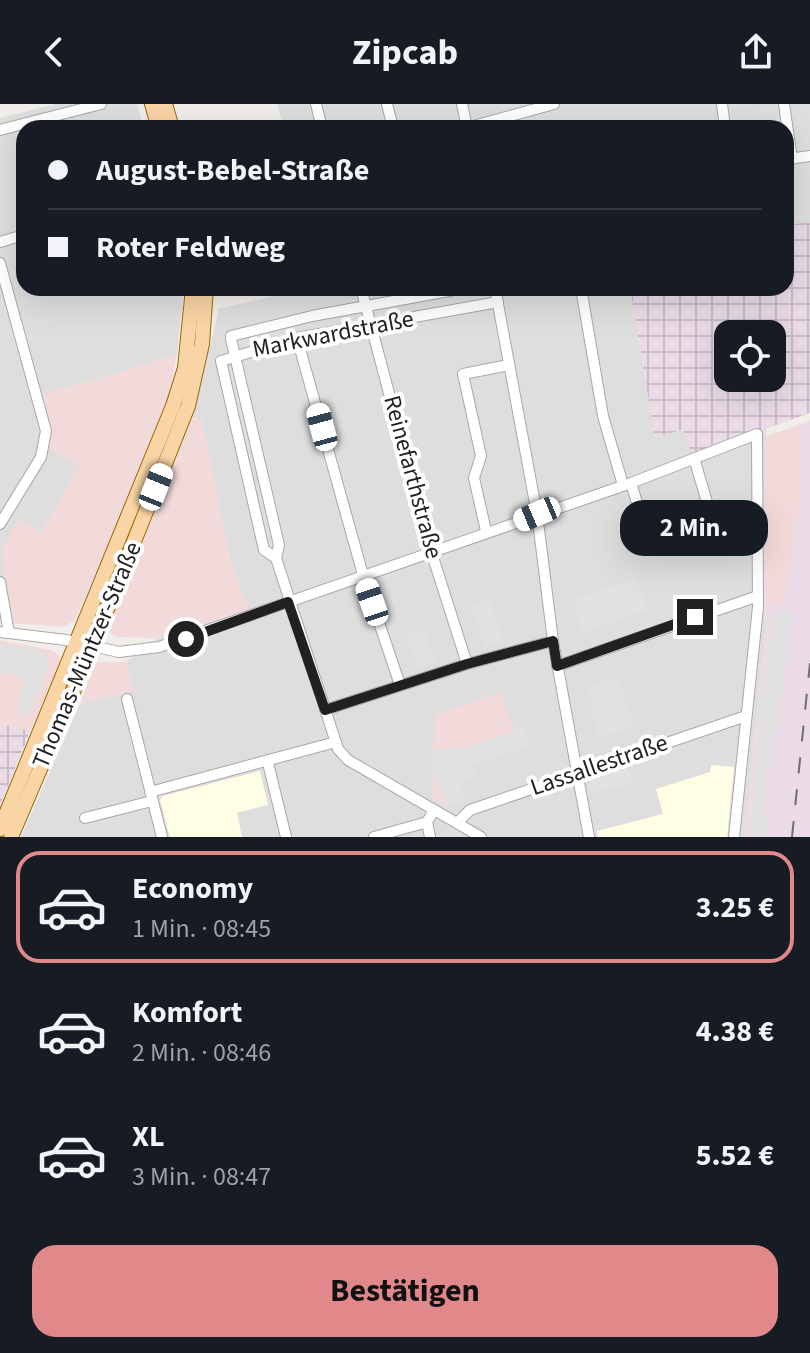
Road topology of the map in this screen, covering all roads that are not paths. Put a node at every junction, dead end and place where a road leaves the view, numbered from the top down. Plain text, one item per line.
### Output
1 (101, 104) edge
2 (550, 105) edge
3 (39, 120) edge
4 (495, 120) edge
5 (0, 263) edge
6 (192, 296) edge
7 (205, 296) edge
8 (363, 296) edge
9 (421, 296) edge
10 (497, 296) edge
11 (583, 296) edge
12 (498, 302) junction
13 (366, 306) junction
14 (372, 325) junction
15 (297, 338) junction
16 (233, 355) junction
17 (509, 365) junction
18 (694, 458) junction
19 (627, 484) junction
20 (537, 514) junction
21 (0, 524) edge
22 (486, 531) junction
23 (431, 551) junction
24 (363, 575) junction
25 (0, 582) edge
26 (758, 596) junction
27 (288, 602) junction
28 (4, 632) edge
29 (553, 641) junction
30 (85, 645) junction
31 (467, 664) junction
32 (557, 666) junction
33 (400, 685) junction
34 (127, 699) dead end
35 (325, 710) junction
36 (746, 716) junction
37 (336, 742) junction
38 (268, 763) junction
39 (578, 772) junction
40 (151, 796) junction
41 (434, 810) junction
42 (85, 818) dead end
43 (427, 822) junction
44 (457, 823) junction
45 (0, 829) edge
46 (11, 837) edge
47 (162, 837) edge
48 (286, 837) edge
49 (374, 837) edge
50 (430, 837) edge
51 (481, 837) edge
52 (589, 837) edge
53 (734, 837) edge

1 - 3 street
2 - 4 street
5 - 21 street
6 - 30 main road, Thomas-Müntzer-Straße
7 - 30 main road, Thomas-Müntzer-Straße
8 - 13 street, Reinefarthstraße
9 - 13 street, Markwardstraße
10 - 12 street
11 - 19 street
12 - 14 street, Markwardstraße
12 - 17 street
13 - 14 street, Reinefarthstraße
13 - 16 street, Markwardstraße
14 - 15 street, Markwardstraße
14 - 23 street, Reinefarthstraße
15 - 16 street, Markwardstraße
15 - 24 street
16 - 27 street
17 - 20 street
17 - 22 street
18 - 19 street
18 - 19 street
18 - 26 street
19 - 20 street
20 - 22 street
20 - 29 street
22 - 23 street
23 - 24 street
23 - 31 street, Reinefarthstraße
24 - 27 street
24 - 33 street
25 - 28 street
26 - 32 street
26 - 36 street
27 - 30 street
27 - 35 street
28 - 30 street
29 - 31 street
29 - 32 street
30 - 45 main road, Thomas-Müntzer-Straße
30 - 46 main road, Thomas-Müntzer-Straße
31 - 33 street
32 - 39 street
33 - 35 street
34 - 40 street
35 - 37 street
36 - 39 street, Lassallestraße
36 - 53 street
37 - 38 street
37 - 41 street
38 - 40 street
38 - 48 street
39 - 44 street, Lassallestraße
39 - 52 street
40 - 42 street
40 - 47 street
41 - 43 street
41 - 44 street
43 - 49 street
43 - 50 street
44 - 51 street

